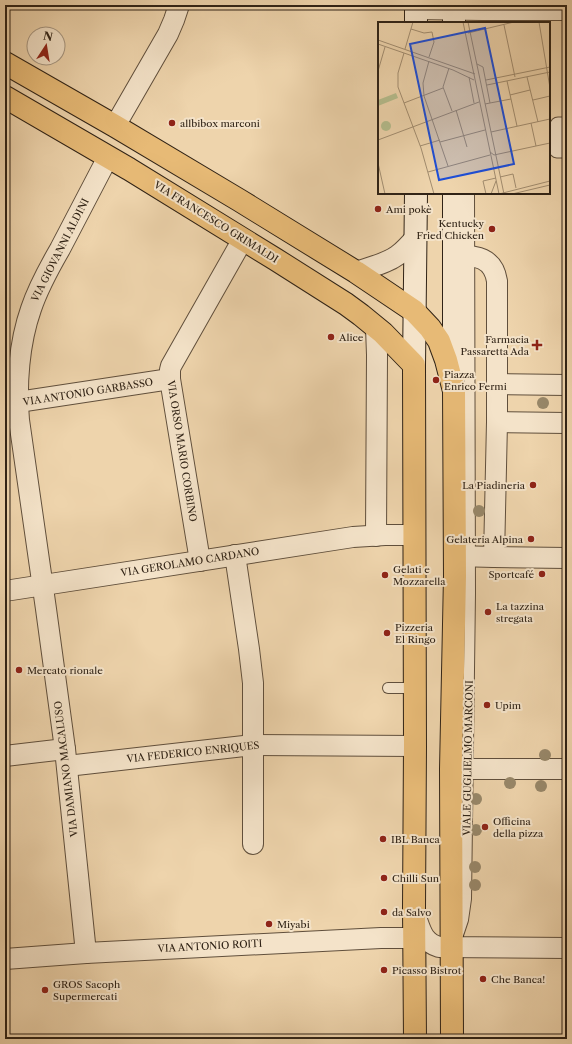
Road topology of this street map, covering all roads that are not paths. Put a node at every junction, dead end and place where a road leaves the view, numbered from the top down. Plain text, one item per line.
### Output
1 (179, 5) edge
2 (567, 10) edge
3 (461, 11) edge
4 (416, 12) edge
5 (5, 63) edge
6 (5, 98) edge
7 (115, 126) junction
8 (558, 133) edge
9 (567, 150) edge
10 (108, 157) junction
11 (416, 194) edge
12 (454, 194) edge
13 (469, 194) edge
14 (416, 237) junction
15 (243, 239) junction
16 (462, 255) junction
17 (356, 272) junction
18 (414, 311) junction
19 (376, 327) junction
20 (414, 365) junction
21 (170, 379) junction
22 (497, 384) junction
23 (567, 385) edge
24 (454, 391) junction
25 (11, 403) edge
26 (497, 422) junction
27 (567, 423) edge
28 (414, 535) junction
29 (376, 536) junction
30 (235, 555) junction
31 (494, 557) junction
32 (567, 558) edge
33 (200, 561) junction
34 (462, 561) junction
35 (43, 585) junction
36 (5, 591) edge
37 (388, 688) dead end
38 (415, 688) junction
39 (253, 745) junction
40 (415, 746) junction
41 (5, 756) edge
42 (66, 758) junction
43 (459, 769) junction
44 (567, 769) edge
45 (253, 844) dead end
46 (414, 913) junction
47 (414, 938) junction
48 (452, 947) junction
49 (567, 948) edge
50 (86, 953) junction
51 (5, 959) edge
52 (415, 1039) edge
53 (452, 1039) edge

1 - 7 street
2 - 3 street
3 - 4 street
5 - 7 main road
6 - 10 main road, VIA FRANCESCO GRIMALDI
7 - 17 main road
8 - 9 street
10 - 15 main road, VIA FRANCESCO GRIMALDI
10 - 25 street, VIA GIOVANNI ALDINI
11 - 14 main road
12 - 16 main road
13 - 16 lane
14 - 17 street
14 - 18 main road
15 - 19 main road, VIA FRANCESCO GRIMALDI
15 - 21 street, VIA ORSO MARIO CORBINO
16 - 22 street
16 - 24 main road
16 - 34 lane
17 - 18 main road
18 - 20 main road
18 - 24 main road
19 - 20 main road, VIA FRANCESCO GRIMALDI
19 - 29 street
20 - 28 main road
21 - 25 street, VIA ANTONIO GARBASSO
21 - 33 street, VIA ORSO MARIO CORBINO
22 - 23 street
22 - 26 street
24 - 34 main road
25 - 35 street, VIA GIOVANNI ALDINI
26 - 27 street
26 - 31 street
28 - 29 street
28 - 38 main road
29 - 30 street, VIA GEROLAMO CARDANO
30 - 33 street, VIA GEROLAMO CARDANO
30 - 39 street
31 - 32 street
31 - 34 street
33 - 35 street, VIA GEROLAMO CARDANO
34 - 43 main road, VIALE GUGLIELMO MARCONI
35 - 36 street, VIA GEROLAMO CARDANO
35 - 42 street, VIA DAMIANO MACALUSO
37 - 38 lane
38 - 40 main road
39 - 40 street, VIA FEDERICO ENRIQUES
39 - 42 street, VIA FEDERICO ENRIQUES
39 - 45 street
40 - 46 main road
41 - 42 street, VIA FEDERICO ENRIQUES
42 - 50 street, VIA DAMIANO MACALUSO
43 - 44 street
43 - 48 main road, VIALE GUGLIELMO MARCONI
46 - 47 main road
46 - 48 street
47 - 50 street, VIA ANTONIO ROITI
47 - 52 main road
48 - 49 street
48 - 53 main road, VIALE GUGLIELMO MARCONI
50 - 51 street, VIA ANTONIO ROITI

